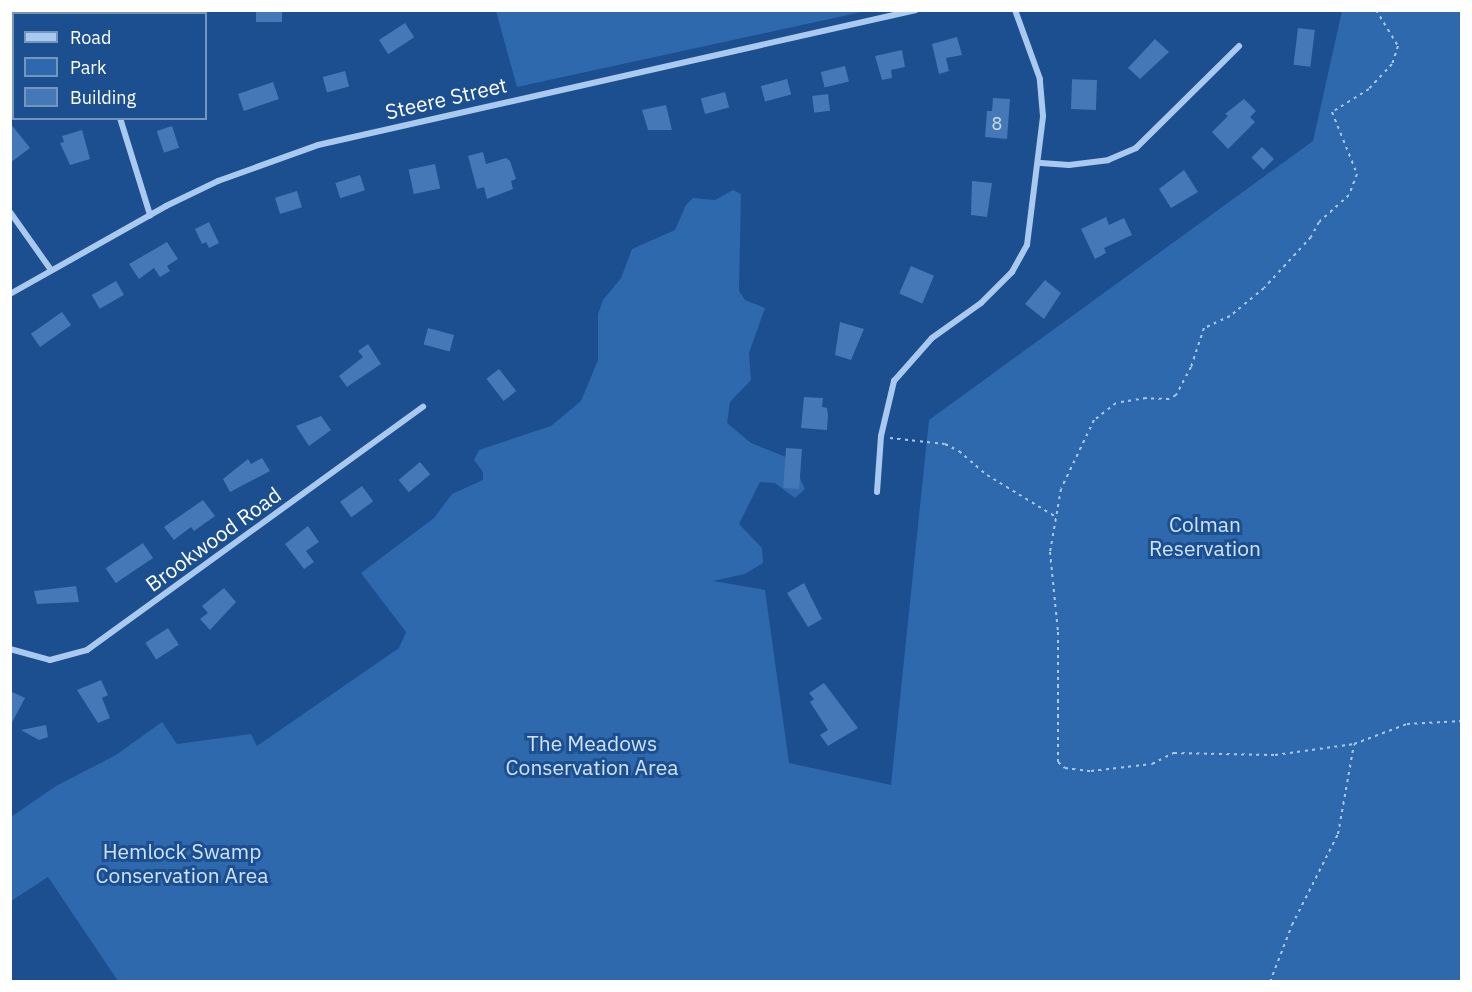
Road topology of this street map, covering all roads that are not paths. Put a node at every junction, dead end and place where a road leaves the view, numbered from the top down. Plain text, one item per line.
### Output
1 (916, 10) edge
2 (1015, 10) edge
3 (1239, 46) dead end
4 (121, 120) edge
5 (1041, 163) junction
6 (10, 212) edge
7 (150, 215) junction
8 (51, 270) junction
9 (10, 294) edge
10 (423, 406) dead end
11 (877, 492) dead end
12 (10, 649) edge

1 - 7 street, Steere Street
2 - 5 street
3 - 5 street
4 - 7 street
5 - 11 street
6 - 8 street
7 - 8 street, Steere Street
8 - 9 street, Steere Street
10 - 12 street, Brookwood Road

